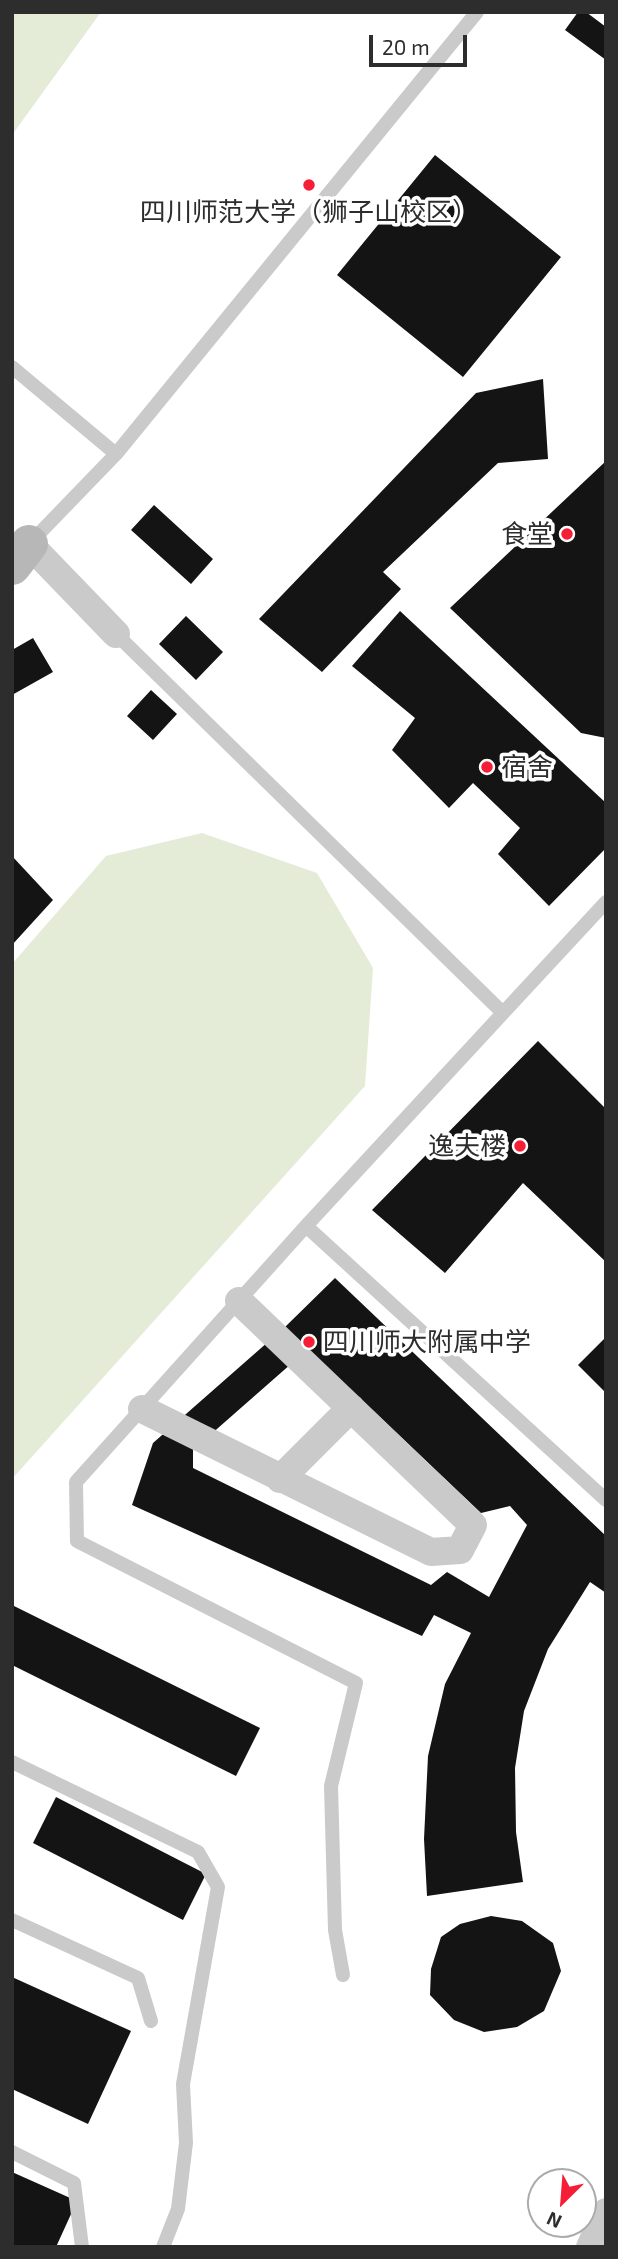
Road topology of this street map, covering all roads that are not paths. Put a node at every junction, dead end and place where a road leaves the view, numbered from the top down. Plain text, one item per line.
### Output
1 (477, 12) edge
2 (12, 367) edge
3 (116, 454) junction
4 (18, 553) edge
5 (116, 634) joint
6 (606, 902) edge
7 (503, 1013) junction
8 (306, 1226) junction
9 (239, 1301) junction
10 (351, 1408) junction
11 (142, 1409) junction
12 (280, 1479) junction
13 (606, 1500) edge
14 (12, 1762) edge
15 (12, 1920) edge
16 (343, 1975) dead end
17 (152, 2021) dead end
18 (12, 2152) edge
19 (606, 2212) edge
20 (82, 2247) edge
21 (163, 2247) edge
22 (590, 2247) edge

1 - 3 lane
2 - 3 lane
3 - 4 lane
4 - 5 street
5 - 7 lane
6 - 7 lane
7 - 8 lane
8 - 9 lane
8 - 13 lane
9 - 10 street
9 - 11 lane
10 - 12 street
10 - 12 street
11 - 12 street
11 - 16 lane
14 - 21 lane
15 - 17 lane
18 - 20 lane
19 - 22 street

